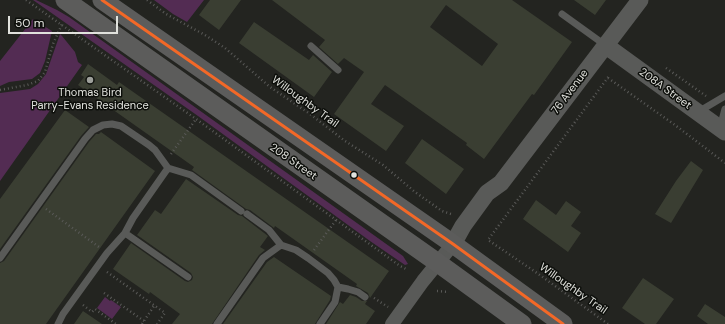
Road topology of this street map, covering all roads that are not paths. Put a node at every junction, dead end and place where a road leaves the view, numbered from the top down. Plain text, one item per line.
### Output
1 (65, 0) edge
2 (102, 0) edge
3 (640, 0) edge
4 (562, 14) dead end
5 (605, 45) junction
6 (311, 46) dead end
7 (338, 70) dead end
8 (725, 96) edge
9 (725, 109) edge
10 (697, 112) junction
11 (722, 130) edge
12 (166, 166) junction
13 (125, 233) junction
14 (453, 244) junction
15 (281, 245) junction
16 (0, 258) edge
17 (438, 263) junction
18 (188, 277) dead end
19 (338, 287) junction
20 (365, 297) dead end
21 (58, 324) edge
22 (216, 324) edge
23 (320, 324) edge
24 (392, 324) edge
25 (522, 324) edge
26 (563, 324) edge

1 - 17 main road, 208 Street
2 - 14 main road
3 - 5 street, 76 Avenue
4 - 5 lane
5 - 10 street, 208A Street
5 - 14 street, 76 Avenue
6 - 7 lane
8 - 10 lane
9 - 11 lane
10 - 11 street, 208A Street
12 - 13 lane
12 - 15 lane
12 - 16 lane
13 - 18 lane
13 - 21 lane
14 - 17 street, 76 Avenue
14 - 26 main road
15 - 19 lane
15 - 22 lane
17 - 24 street, 76 Avenue
17 - 25 main road, 208 Street
19 - 20 lane
19 - 23 lane

